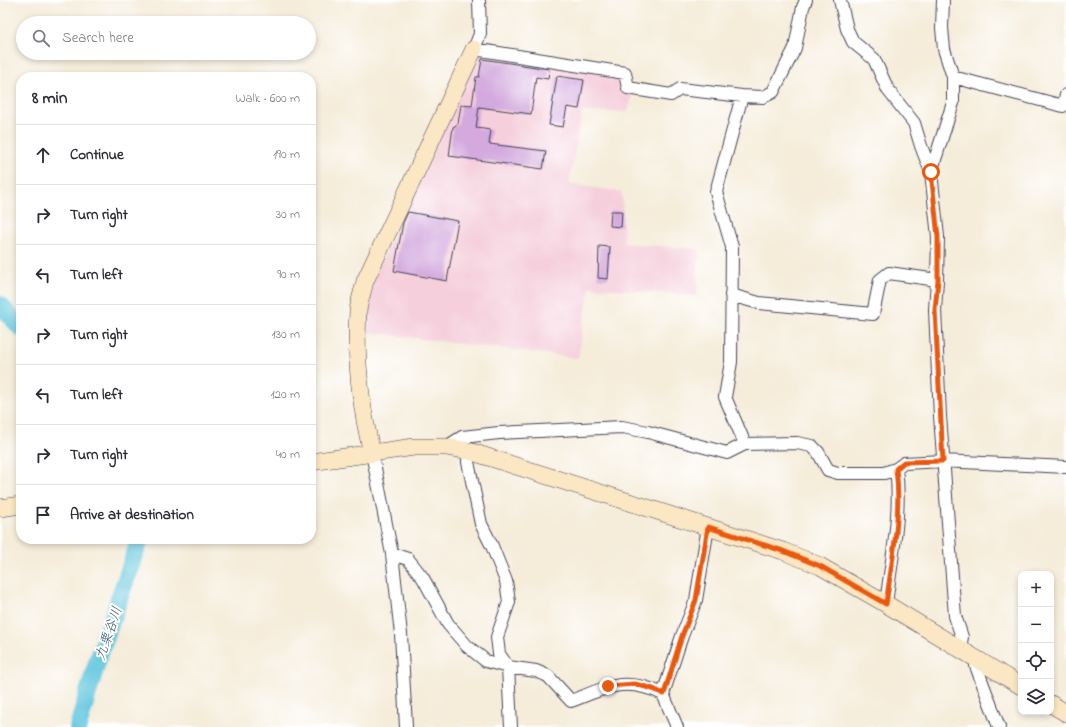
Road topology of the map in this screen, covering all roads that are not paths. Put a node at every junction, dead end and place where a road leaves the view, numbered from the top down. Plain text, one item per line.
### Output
1 (479, 0) edge
2 (806, 0) edge
3 (840, 0) edge
4 (943, 0) edge
5 (474, 49) junction
6 (953, 77) junction
7 (1066, 95) edge
8 (742, 96) junction
9 (931, 172) junction
10 (938, 280) junction
11 (731, 295) junction
12 (744, 444) junction
13 (446, 447) junction
14 (469, 451) junction
15 (372, 453) junction
16 (316, 461) edge
17 (943, 461) junction
18 (1066, 467) edge
19 (896, 469) junction
20 (16, 506) edge
21 (0, 508) edge
22 (708, 527) junction
23 (392, 554) junction
24 (886, 604) junction
25 (960, 648) junction
26 (978, 660) junction
27 (508, 667) junction
28 (1018, 684) edge
29 (664, 694) junction
30 (1054, 706) edge
31 (1066, 713) edge
32 (406, 727) edge
33 (511, 727) edge
34 (677, 727) edge
35 (999, 727) edge

1 - 5 street
2 - 8 street
3 - 9 street
4 - 6 street
5 - 8 street
5 - 15 street
6 - 7 street
6 - 9 street
8 - 11 street
9 - 10 street
10 - 11 street
10 - 17 street
11 - 12 street
12 - 13 street
12 - 19 street
13 - 14 street
13 - 15 street
14 - 22 street
14 - 27 street
15 - 16 street
15 - 23 street
17 - 18 street
17 - 19 street
17 - 25 street
19 - 24 street
20 - 21 street
22 - 24 street
22 - 29 street
23 - 27 street
23 - 32 street
24 - 25 street
25 - 26 street
26 - 28 street
26 - 35 street
27 - 29 street
27 - 33 street
29 - 34 street
30 - 31 street

